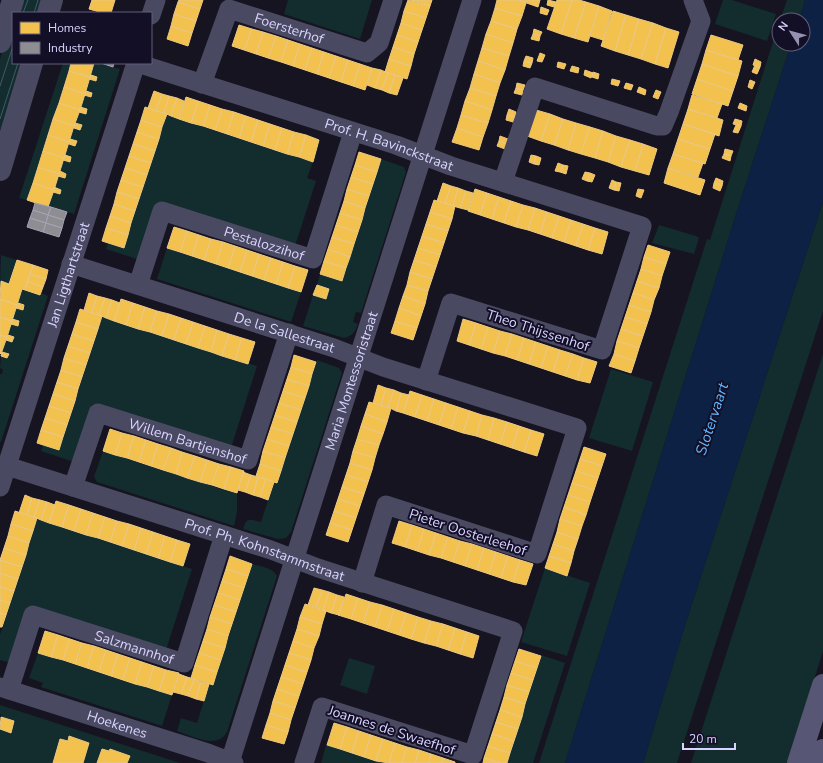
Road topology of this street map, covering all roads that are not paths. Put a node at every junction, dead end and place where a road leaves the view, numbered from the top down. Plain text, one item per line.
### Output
1 (14, 0) edge
2 (52, 0) edge
3 (156, 0) edge
4 (393, 0) edge
5 (472, 0) edge
6 (693, 0) edge
7 (48, 12) edge
8 (152, 12) edge
9 (0, 42) edge
10 (32, 64) edge
11 (136, 64) edge
12 (139, 64) edge
13 (202, 84) junction
14 (353, 132) junction
15 (422, 155) junction
16 (0, 170) edge
17 (503, 182) junction
18 (642, 226) joint
19 (71, 264) junction
20 (138, 286) junction
21 (289, 333) junction
22 (358, 357) junction
23 (426, 381) junction
24 (573, 440) joint
25 (7, 466) junction
26 (0, 487) edge
27 (73, 487) junction
28 (224, 535) junction
29 (294, 559) junction
30 (362, 582) junction
31 (510, 641) joint
32 (823, 686) edge
33 (5, 688) edge
34 (823, 750) edge
35 (232, 762) edge
36 (304, 763) edge
37 (798, 763) edge
38 (819, 763) edge

1 - 9 street
2 - 7 street
3 - 8 street
4 - 13 street, Foersterhof
5 - 15 street, Maria Montessoristraat
6 - 17 street
10 - 16 street
11 - 19 street, Jan Ligthartstraat
12 - 13 street, Prof. H. Bavinckstraat
13 - 14 street, Prof. H. Bavinckstraat
14 - 15 street, Prof. H. Bavinckstraat
14 - 20 street, Pestalozzihof
15 - 17 street, Prof. H. Bavinckstraat
15 - 22 street, Maria Montessoristraat
17 - 18 street, Prof. H. Bavinckstraat
18 - 23 street, Theo Thijssenhof
19 - 20 street, De la Sallestraat
19 - 25 street, Jan Ligthartstraat
20 - 21 street, De la Sallestraat
21 - 22 street, De la Sallestraat
21 - 27 street, Willem Bartjenshof
22 - 23 street, De la Sallestraat
22 - 29 street, Maria Montessoristraat
23 - 24 street, De la Sallestraat
24 - 30 street, Pieter Oosterleehof
25 - 26 street, Jan Ligthartstraat
25 - 27 street, Prof. Ph. Kohnstammstraat
27 - 28 street, Prof. Ph. Kohnstammstraat
28 - 29 street, Prof. Ph. Kohnstammstraat
28 - 33 street, Salzmannhof
29 - 30 street, Prof. Ph. Kohnstammstraat
29 - 35 street, Maria Montessoristraat
30 - 31 street, Prof. Ph. Kohnstammstraat
31 - 36 street, Joannes de Swaefhof
32 - 37 main road
33 - 35 street, Hoekenes
34 - 38 main road

